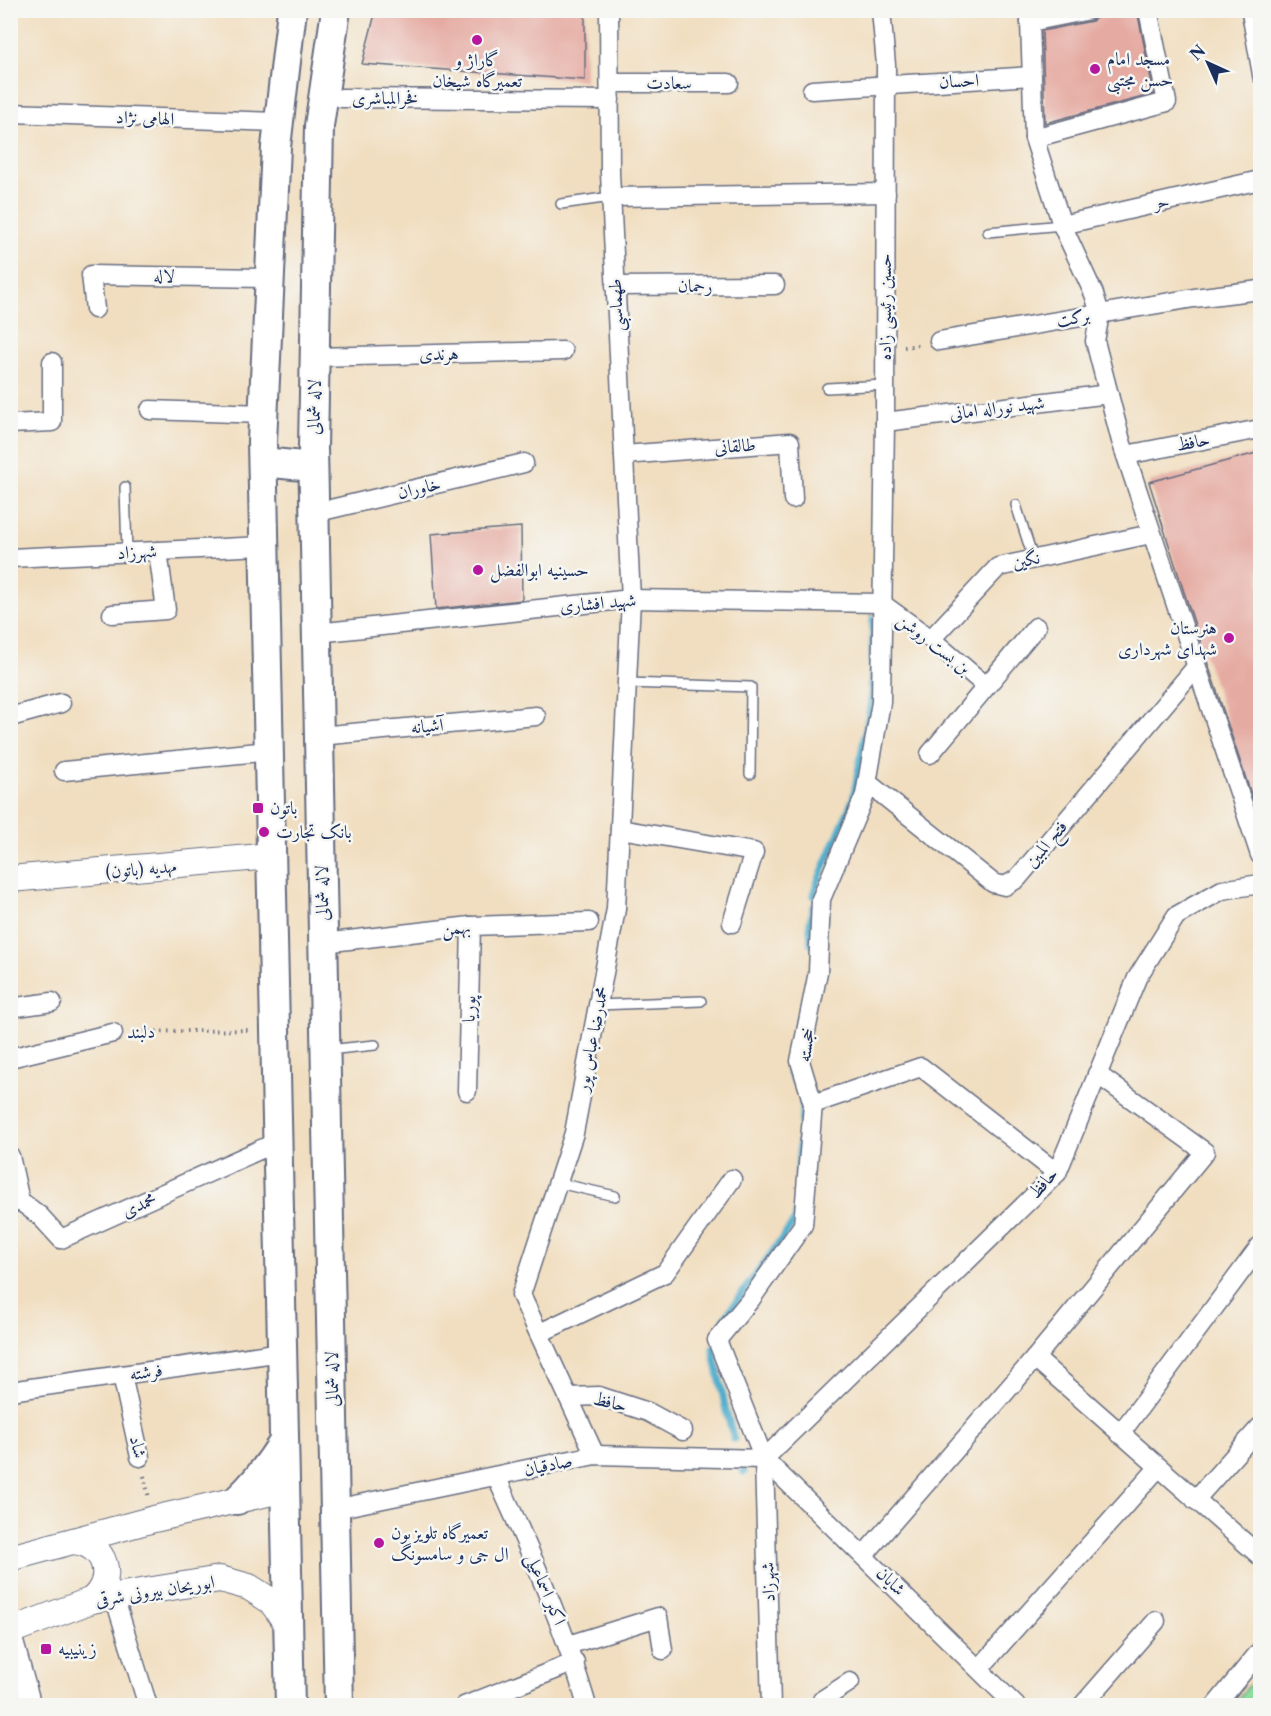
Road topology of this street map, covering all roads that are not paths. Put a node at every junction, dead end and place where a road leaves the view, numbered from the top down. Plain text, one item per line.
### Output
1 (292, 10) edge
2 (336, 10) edge
3 (609, 10) edge
4 (881, 10) edge
5 (1090, 10) edge
6 (1148, 10) edge
7 (1246, 10) edge
8 (1032, 16) edge
9 (1032, 76) junction
10 (1258, 78) dead end
11 (729, 83) dead end
12 (886, 85) junction
13 (812, 90) dead end
14 (610, 92) junction
15 (341, 98) dead end
16 (10, 113) edge
17 (279, 122) junction
18 (1034, 138) junction
19 (1260, 180) edge
20 (886, 193) junction
21 (611, 197) junction
22 (561, 204) dead end
23 (1062, 225) junction
24 (987, 232) dead end
25 (270, 278) junction
26 (775, 285) dead end
27 (615, 286) junction
28 (1260, 290) edge
29 (95, 309) dead end
30 (1100, 314) junction
31 (939, 341) road end
32 (563, 351) dead end
33 (315, 357) junction
34 (52, 362) dead end
35 (885, 385) junction
36 (827, 388) dead end
37 (1109, 394) junction
38 (150, 410) dead end
39 (263, 414) junction
40 (885, 422) junction
41 (10, 424) edge
42 (1260, 429) edge
43 (624, 455) junction
44 (1126, 455) junction
45 (262, 462) junction
46 (524, 463) dead end
47 (313, 467) junction
48 (125, 487) dead end
49 (793, 499) dead end
50 (1016, 505) dead end
51 (314, 513) junction
52 (1151, 534) junction
53 (264, 546) junction
54 (158, 551) junction
55 (127, 552) junction
56 (10, 558) edge
57 (1034, 558) junction
58 (631, 599) junction
59 (881, 603) junction
60 (112, 614) dead end
61 (1036, 627) dead end
62 (317, 633) junction
63 (931, 639) junction
64 (1196, 667) junction
65 (627, 683) junction
66 (986, 686) junction
67 (61, 703) dead end
68 (536, 716) dead end
69 (10, 717) edge
70 (319, 736) junction
71 (269, 751) junction
72 (930, 754) dead end
73 (64, 771) dead end
74 (750, 774) dead end
75 (868, 783) junction
76 (620, 829) junction
77 (1260, 855) edge
78 (271, 856) junction
79 (10, 879) edge
80 (1260, 884) edge
81 (589, 922) dead end
82 (732, 923) dead end
83 (471, 926) junction
84 (323, 943) junction
85 (701, 1001) dead end
86 (52, 1002) dead end
87 (598, 1005) junction
88 (10, 1008) edge
89 (113, 1033) road end
90 (375, 1045) dead end
91 (325, 1050) junction
92 (10, 1058) edge
93 (1097, 1074) junction
94 (467, 1091) dead end
95 (813, 1104) junction
96 (277, 1142) junction
97 (10, 1156) edge
98 (1057, 1173) junction
99 (732, 1179) dead end
100 (558, 1183) junction
101 (615, 1196) dead end
102 (15, 1202) edge
103 (1260, 1246) edge
104 (540, 1333) junction
105 (282, 1352) junction
106 (1035, 1358) junction
107 (122, 1375) junction
108 (10, 1391) edge
109 (568, 1397) junction
110 (1260, 1427) edge
111 (683, 1431) dead end
112 (1120, 1434) junction
113 (284, 1441) junction
114 (595, 1455) junction
115 (140, 1457) road end
116 (764, 1459) junction
117 (1158, 1468) junction
118 (496, 1476) junction
119 (285, 1489) junction
120 (237, 1500) junction
121 (1195, 1500) junction
122 (335, 1509) junction
123 (74, 1541) junction
124 (864, 1555) junction
125 (1260, 1556) edge
126 (10, 1558) edge
127 (103, 1598) junction
128 (1156, 1621) dead end
129 (288, 1625) junction
130 (11, 1631) edge
131 (663, 1650) dead end
132 (1260, 1651) edge
133 (572, 1653) junction
134 (979, 1669) junction
135 (850, 1682) dead end
136 (32, 1706) edge
137 (147, 1706) edge
138 (290, 1706) edge
139 (339, 1706) edge
140 (464, 1706) edge
141 (587, 1706) edge
142 (771, 1706) edge
143 (826, 1706) edge
144 (1016, 1706) edge
145 (1082, 1706) edge
146 (1215, 1706) edge

1 - 17 main road
2 - 33 main road, لاله شمالی
3 - 14 street, طهماسبی
4 - 12 street, حسین رئیسی زاده
5 - 8 street
6 - 18 street
7 - 10 lane
8 - 9 street
9 - 12 street, احسان
9 - 18 street
11 - 14 street, سعادت
12 - 13 street, احسان
12 - 20 street, حسین رئیسی زاده
14 - 15 street, فخرالمباشری
14 - 21 street, طهماسبی
16 - 17 street, الهامی نژاد
17 - 25 main road
18 - 23 street
19 - 23 street, حر
20 - 21 street
20 - 35 street, حسین رئیسی زاده
21 - 22 lane
21 - 27 street, طهماسبی
23 - 24 lane
23 - 30 street
25 - 29 street, لاله
25 - 39 main road
26 - 27 street, رحمان
27 - 43 street, طهماسبی
28 - 30 street, برکت
30 - 31 street, برکت
30 - 37 street
32 - 33 street, هرندی
33 - 47 main road, لاله شمالی
34 - 41 street
35 - 36 lane
35 - 40 street, حسین رئیسی زاده
37 - 40 street, شهید نوراله امانی
37 - 44 street
38 - 39 street
39 - 45 main road
40 - 59 street, حسین رئیسی زاده
42 - 44 street, حافظ
43 - 49 street, طالقانی
43 - 58 street, طهماسبی
44 - 52 street
45 - 47 main road
45 - 53 main road
46 - 51 street, خاوران
47 - 51 main road, لاله شمالی
48 - 55 lane
50 - 57 lane
51 - 62 main road, لاله شمالی
52 - 57 street, نگین
52 - 64 street
53 - 54 street, شهرزاد
53 - 71 main road
54 - 55 street, شهرزاد
54 - 60 street
55 - 56 street, شهرزاد
57 - 63 street, نگین
58 - 59 street, شهید افشاری
58 - 62 street, شهید افشاری
58 - 65 street, محمدرضا عباس پور
59 - 63 street, بن بست روشن
59 - 75 street, خجسته
61 - 66 street, بن بست روشن
62 - 70 main road, لاله شمالی
63 - 66 street, بن بست روشن
64 - 75 street, فتح المبین
64 - 77 street
65 - 74 lane
65 - 76 street, محمدرضا عباس پور
66 - 72 street, بن بست روشن
67 - 69 street
68 - 70 street, آشیانه
70 - 84 main road, لاله شمالی
71 - 73 street
71 - 78 main road
75 - 95 street, خجسته
76 - 82 street
76 - 87 street, محمدرضا عباس پور
78 - 79 main road, مهدیه (باتون)
78 - 96 main road
80 - 93 street, حافظ
81 - 83 street, بهمن
83 - 84 street, بهمن
83 - 94 street, پوریا
84 - 91 main road, لاله شمالی
85 - 87 lane
86 - 88 street
87 - 100 street, محمدرضا عباس پور
89 - 92 street, دلبند
90 - 91 lane
91 - 122 main road, لاله شمالی
93 - 98 street, حافظ
93 - 106 street
95 - 98 street
95 - 116 street, خجسته
96 - 102 street, محمدی
96 - 105 main road
97 - 102 street
98 - 116 street, حافظ
99 - 104 street
100 - 101 lane
100 - 104 street, محمدرضا عباس پور
103 - 112 street
104 - 109 street, محمدرضا عباس پور
105 - 107 street, فرشته
105 - 113 main road
106 - 112 street
106 - 124 street
107 - 108 street, فرشته
107 - 115 street, شاد
109 - 111 street, حافظ
109 - 114 street, محمدرضا عباس پور
110 - 121 street
112 - 117 street
113 - 119 main road
113 - 120 main road
114 - 116 street, صادقیان
114 - 118 street, صادقیان
116 - 124 street, شایان
116 - 142 street, شهرزاد
117 - 121 street
117 - 134 street
118 - 122 street, صادقیان
118 - 133 street, اکبر اسماعیلی
119 - 120 main road
119 - 129 main road
120 - 123 main road
121 - 125 street
122 - 139 main road, لاله شمالی
123 - 126 main road
123 - 127 main road
124 - 134 street, شایان
127 - 129 main road, ابوریحان بیرونی شرقی
127 - 130 main road, ابوریحان بیرونی شرقی
127 - 137 street
128 - 145 street
129 - 138 main road
130 - 136 street
131 - 133 street
132 - 146 street
133 - 140 street
133 - 141 street, اکبر اسماعیلی
134 - 144 street, شایان
135 - 143 street

